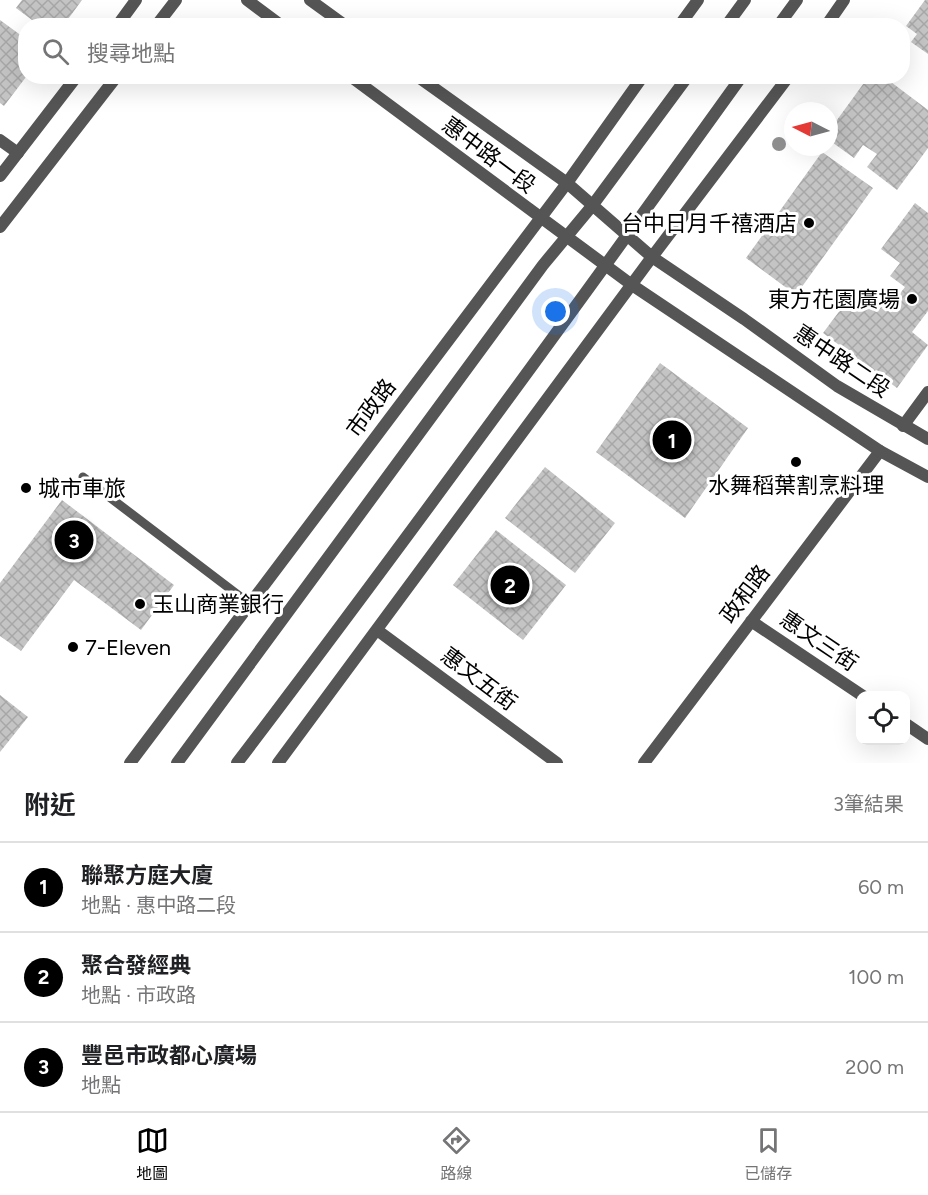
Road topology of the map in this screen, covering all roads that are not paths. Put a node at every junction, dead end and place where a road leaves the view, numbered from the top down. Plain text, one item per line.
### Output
1 (136, 0) edge
2 (176, 0) edge
3 (247, 0) edge
4 (310, 0) edge
5 (698, 0) edge
6 (745, 0) edge
7 (797, 0) edge
8 (844, 0) edge
9 (123, 18) edge
10 (162, 18) edge
11 (271, 18) edge
12 (335, 18) edge
13 (685, 18) edge
14 (732, 18) edge
15 (784, 18) edge
16 (832, 18) edge
17 (71, 84) edge
18 (111, 84) edge
19 (361, 84) edge
20 (428, 84) edge
21 (637, 84) edge
22 (682, 84) edge
23 (736, 84) edge
24 (783, 84) edge
25 (0, 140) edge
26 (18, 153) junction
27 (0, 176) edge
28 (567, 183) junction
29 (592, 206) junction
30 (539, 218) junction
31 (0, 227) edge
32 (627, 236) junction
33 (566, 237) junction
34 (652, 257) junction
35 (604, 266) junction
36 (632, 285) junction
37 (928, 392) edge
38 (903, 426) junction
39 (928, 439) edge
40 (880, 451) junction
41 (83, 477) dead end
42 (928, 477) edge
43 (250, 604) junction
44 (751, 621) junction
45 (376, 630) junction
46 (856, 691) edge
47 (910, 727) edge
48 (928, 739) edge
49 (130, 763) edge
50 (177, 763) edge
51 (237, 763) edge
52 (278, 763) edge
53 (557, 763) edge
54 (644, 763) edge

1 - 9 street
2 - 10 street
3 - 11 street
4 - 12 street
5 - 13 street
6 - 14 street
7 - 15 street
8 - 16 street
17 - 26 street
18 - 31 street
19 - 30 street, 惠中路一段
20 - 28 street, 惠中路一段
21 - 28 street, 市政路
22 - 29 street
23 - 32 street
24 - 34 street
25 - 26 street
26 - 27 street
28 - 29 street, 惠中路一段
28 - 30 street, 市政路
29 - 32 street, 惠中路二段
29 - 33 street
30 - 33 street, 惠中路一段
30 - 43 street, 市政路
32 - 34 street, 惠中路二段
32 - 35 street
33 - 35 street, 惠中路一段
33 - 50 street
34 - 36 street
34 - 38 street, 惠中路二段
35 - 36 street
35 - 51 street
36 - 40 street
36 - 45 street
37 - 38 street
38 - 39 street, 惠中路二段
40 - 42 street
40 - 44 street, 政和路
41 - 43 lane
43 - 49 street, 市政路
44 - 46 street, 惠文三街
44 - 54 street, 政和路
45 - 52 street
45 - 53 street, 惠文五街
47 - 48 street

